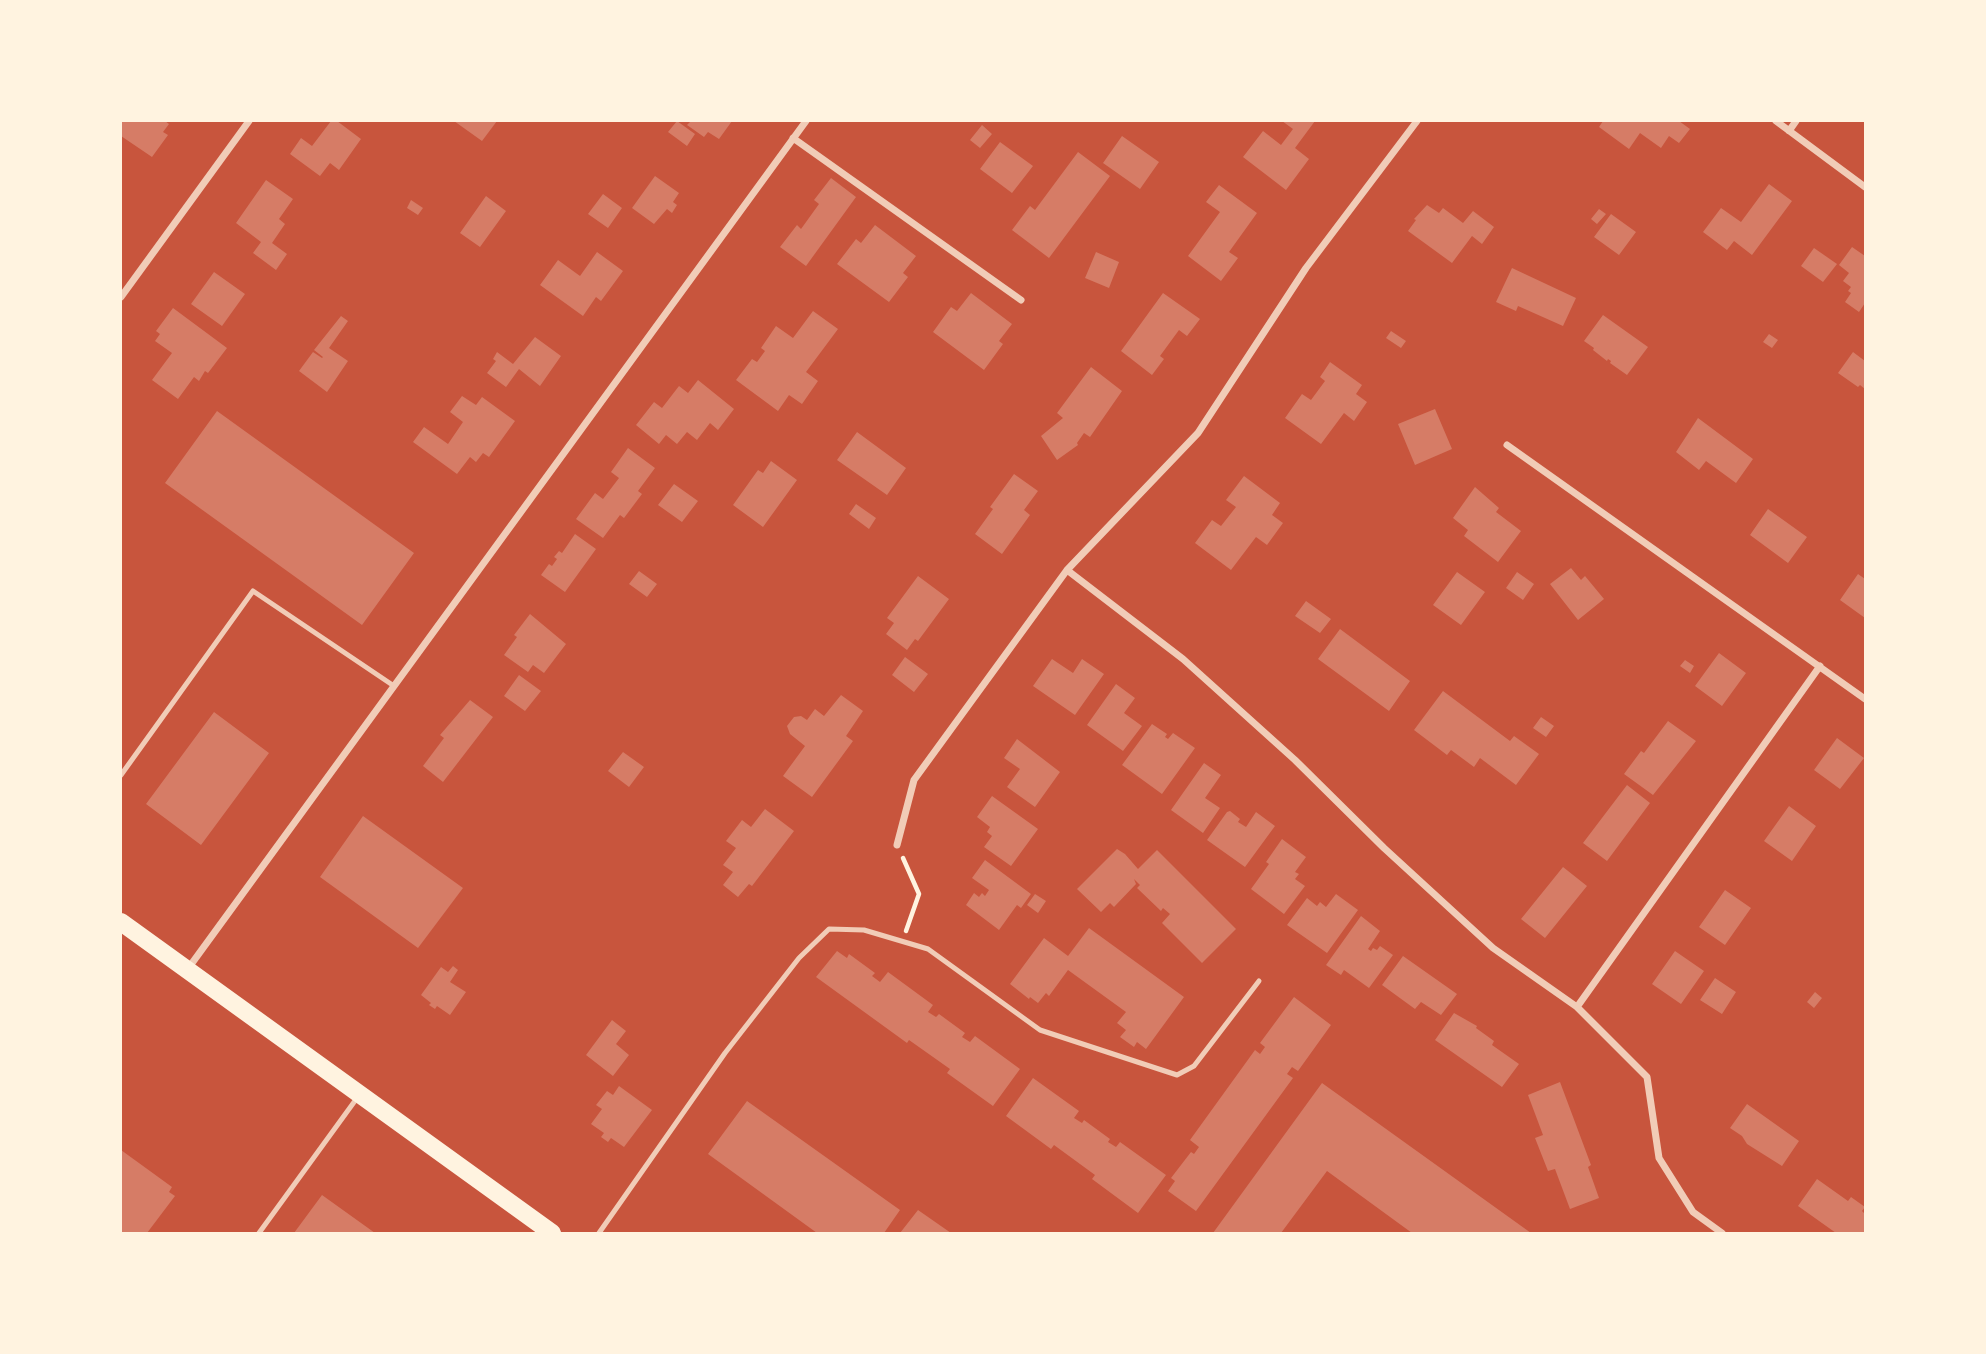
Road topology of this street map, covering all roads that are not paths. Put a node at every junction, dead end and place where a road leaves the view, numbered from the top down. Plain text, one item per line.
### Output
1 (249, 121) edge
2 (806, 121) edge
3 (1417, 121) edge
4 (1776, 121) edge
5 (1797, 121) edge
6 (1789, 131) junction
7 (793, 138) junction
8 (1865, 187) edge
9 (121, 297) edge
10 (1021, 300) dead end
11 (1507, 445) dead end
12 (1067, 570) junction
13 (1820, 666) junction
14 (394, 686) junction
15 (1865, 699) edge
16 (121, 775) edge
17 (897, 845) road end
18 (121, 922) edge
19 (186, 970) junction
20 (1259, 981) dead end
21 (1577, 1007) junction
22 (359, 1095) junction
23 (259, 1233) edge
24 (552, 1233) edge
25 (599, 1233) edge
26 (1722, 1233) edge

1 - 9 street
2 - 7 street
3 - 12 street
4 - 6 street
5 - 6 street
6 - 8 street
7 - 10 street
7 - 14 street
11 - 13 street
12 - 17 street
12 - 21 street
13 - 15 street
13 - 21 street
14 - 16 lane
14 - 19 street
18 - 19 main road
19 - 22 main road
20 - 25 lane
21 - 26 street
22 - 23 lane
22 - 24 main road

